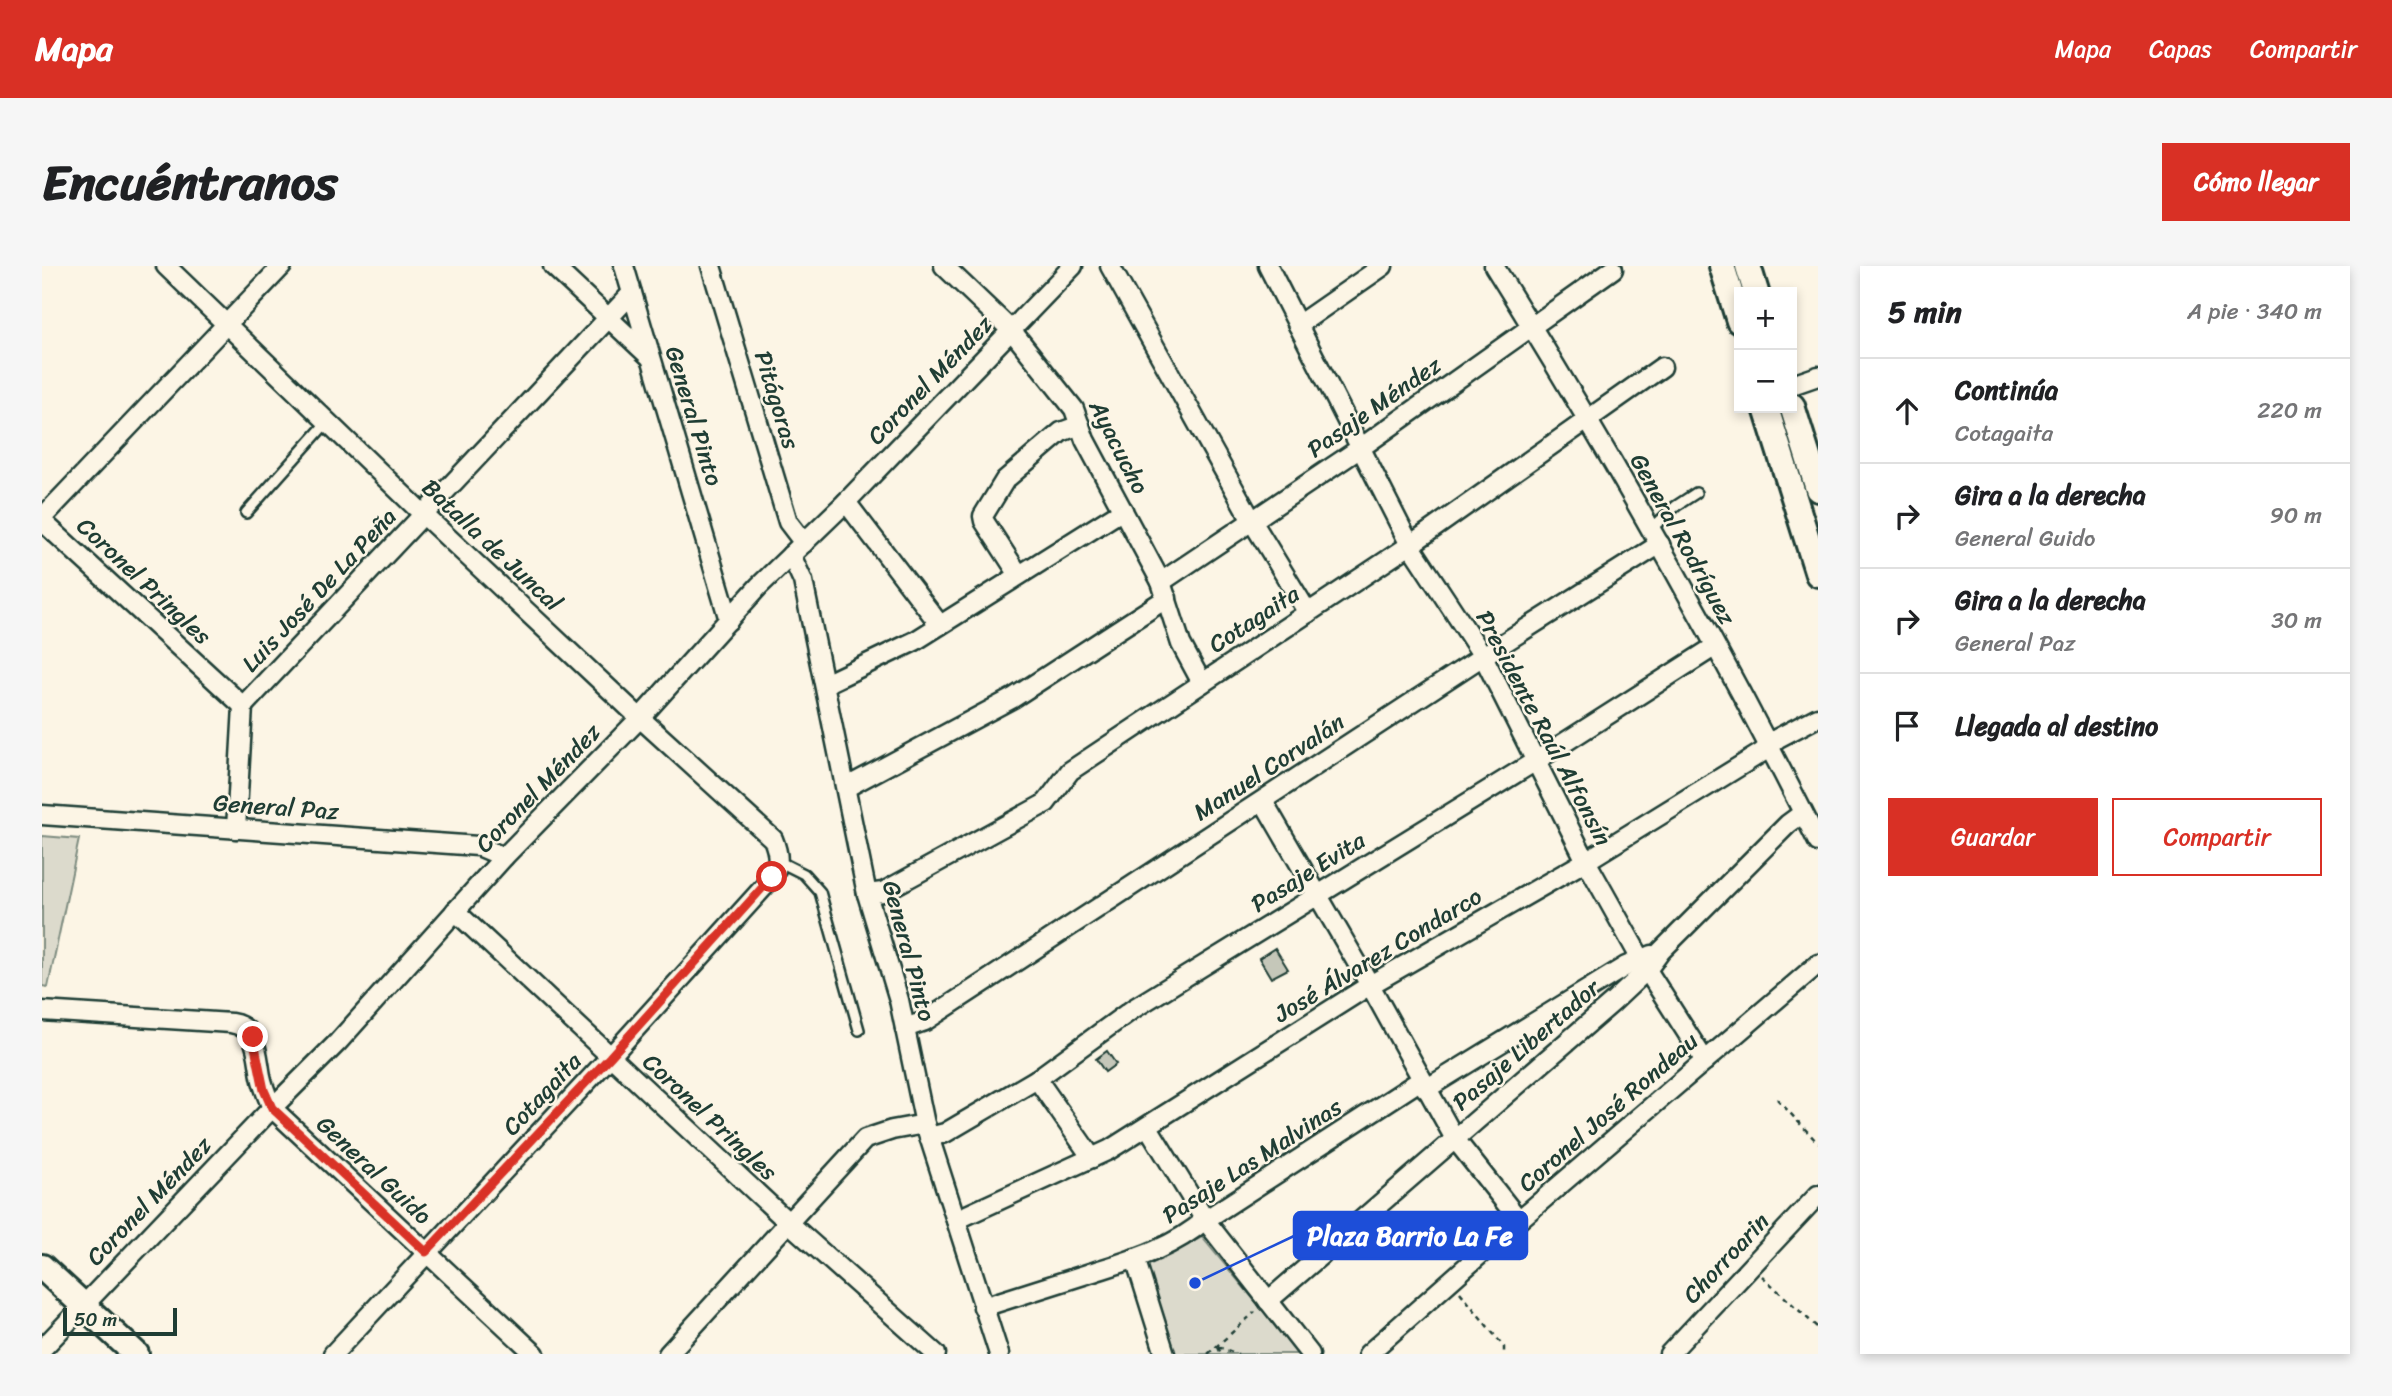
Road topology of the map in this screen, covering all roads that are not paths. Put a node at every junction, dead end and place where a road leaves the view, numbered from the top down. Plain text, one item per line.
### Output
1 (166, 266) edge
2 (282, 266) edge
3 (553, 266) edge
4 (624, 266) edge
5 (711, 266) edge
6 (944, 266) edge
7 (1073, 266) edge
8 (1110, 266) edge
9 (1268, 266) edge
10 (1383, 266) edge
11 (1494, 266) edge
12 (1722, 266) edge
13 (1748, 266) edge
14 (1613, 269) dead end
15 (1754, 287) edge
16 (632, 293) junction
17 (1734, 305) edge
18 (608, 319) junction
19 (228, 324) junction
20 (1298, 325) junction
21 (1532, 326) junction
22 (1012, 331) junction
23 (650, 357) junction
24 (1662, 367) dead end
25 (1818, 376) edge
26 (1797, 383) edge
27 (1768, 413) edge
28 (1794, 413) edge
29 (1588, 418) junction
30 (328, 421) junction
31 (1080, 425) junction
32 (1359, 449) junction
33 (1818, 489) edge
34 (1696, 493) dead end
35 (846, 502) junction
36 (1123, 509) junction
37 (246, 513) dead end
38 (424, 514) junction
39 (42, 519) edge
40 (1252, 522) junction
41 (1656, 537) junction
42 (1410, 545) junction
43 (797, 549) junction
44 (1818, 573) edge
45 (1019, 575) junction
46 (1164, 590) junction
47 (1308, 613) junction
48 (729, 620) junction
49 (940, 625) junction
50 (1714, 647) junction
51 (1482, 656) junction
52 (1202, 683) junction
53 (825, 684) junction
54 (243, 706) junction
55 (1818, 717) edge
56 (640, 718) junction
57 (1769, 746) junction
58 (1534, 762) junction
59 (847, 788) junction
60 (1263, 801) junction
61 (1803, 813) junction
62 (42, 816) edge
63 (236, 828) junction
64 (1818, 842) edge
65 (504, 857) junction
66 (778, 861) junction
67 (1586, 861) junction
68 (867, 894) junction
69 (1317, 895) junction
70 (455, 911) junction
71 (1818, 964) edge
72 (1644, 965) junction
73 (1370, 985) junction
74 (42, 1011) edge
75 (905, 1027) junction
76 (859, 1030) dead end
77 (610, 1057) junction
78 (1705, 1061) junction
79 (1037, 1079) junction
80 (1424, 1084) junction
81 (272, 1108) junction
82 (1148, 1127) junction
83 (927, 1131) junction
84 (1455, 1139) junction
85 (1092, 1158) junction
86 (1818, 1195) edge
87 (956, 1220) junction
88 (1205, 1220) junction
89 (1519, 1220) junction
90 (789, 1223) junction
91 (426, 1252) junction
92 (1135, 1258) junction
93 (42, 1267) edge
94 (1268, 1301) junction
95 (83, 1306) junction
96 (983, 1307) junction
97 (42, 1349) edge
98 (993, 1350) edge
99 (135, 1354) edge
100 (333, 1354) edge
101 (535, 1354) edge
102 (668, 1354) edge
103 (936, 1354) edge
104 (1165, 1354) edge
105 (1310, 1354) edge
106 (1368, 1354) edge
107 (1669, 1354) edge

1 - 19 street, Batalla de Juncal
2 - 19 street
3 - 18 street
4 - 16 street, General Pinto
5 - 43 street, Pitágoras
6 - 22 street, Ayacucho
7 - 22 street, Coronel Méndez
8 - 40 street
9 - 20 street, Presidente Raúl Alfonsín
10 - 20 street
11 - 21 street, General Rodríguez
12 - 17 main road
13 - 15 main road
14 - 21 street, Pasaje Méndez
16 - 18 street, Luis José De La Peña
16 - 23 street, General Pinto
18 - 23 street
18 - 38 street, Luis José De La Peña
19 - 30 street, Batalla de Juncal
19 - 39 street
20 - 32 street, Presidente Raúl Alfonsín
21 - 29 street, General Rodríguez
21 - 32 street, Pasaje Méndez
22 - 31 street, Ayacucho
22 - 35 street, Coronel Méndez
23 - 48 street, General Pinto
24 - 29 street, Cotagaita
25 - 26 street
27 - 44 main road
28 - 33 main road
29 - 41 street, General Rodríguez
29 - 42 street, Cotagaita
30 - 37 lane
30 - 38 street, Batalla de Juncal
31 - 36 street, Ayacucho
31 - 45 street
32 - 40 street, Pasaje Méndez
32 - 42 street, Presidente Raúl Alfonsín
34 - 41 lane
35 - 43 street, Coronel Méndez
35 - 49 street
36 - 45 street
36 - 46 street, Ayacucho
38 - 54 street, Luis José De La Peña
38 - 56 street, Batalla de Juncal
39 - 54 street, Coronel Pringles
40 - 46 street, Pasaje Méndez
40 - 47 street
41 - 50 street, General Rodríguez
41 - 51 street, Manuel Corvalán
42 - 47 street, Cotagaita
42 - 51 street, Presidente Raúl Alfonsín
43 - 48 street, Coronel Méndez
43 - 53 street, General Pinto
45 - 49 street
46 - 52 street, Ayacucho
46 - 59 street, Pasaje Méndez
47 - 52 street, Cotagaita
48 - 56 street, Coronel Méndez
49 - 53 street
50 - 57 street, General Rodríguez
50 - 58 street, Pasaje Evita
51 - 58 street, Presidente Raúl Alfonsín
51 - 60 street, Manuel Corvalán
52 - 68 street, Cotagaita
53 - 59 street, General Pinto
54 - 63 street
55 - 57 street, José Álvarez Condarco
56 - 65 street, Coronel Méndez
56 - 66 street, Batalla de Juncal
57 - 61 street, General Rodríguez
57 - 67 street, José Álvarez Condarco
58 - 67 street, Presidente Raúl Alfonsín
58 - 69 street, Pasaje Evita
59 - 68 street, General Pinto
60 - 69 street
60 - 75 street, Manuel Corvalán
61 - 64 street, General Rodríguez
61 - 72 street, Pasaje Libertador
62 - 63 street, General Paz
63 - 65 street, General Paz
65 - 70 street, Coronel Méndez
66 - 76 lane
66 - 77 street, Cotagaita
67 - 72 street, Presidente Raúl Alfonsín
67 - 73 street, José Álvarez Condarco
68 - 75 street, General Pinto
69 - 73 street
69 - 79 street, Pasaje Evita
70 - 77 street, Coronel Pringles
70 - 81 street, Coronel Méndez
71 - 78 street, Coronel José Rondeau
72 - 78 street, Presidente Raúl Alfonsín
72 - 80 street, Pasaje Las Malvinas
72 - 84 street, Pasaje Libertador
73 - 80 street
73 - 82 street, José Álvarez Condarco
74 - 81 street
75 - 83 street, General Pinto
77 - 90 street, Coronel Pringles
77 - 91 street, Cotagaita
78 - 89 street, Coronel José Rondeau
79 - 83 street, Pasaje Evita
79 - 85 street
80 - 84 street
80 - 88 street, Pasaje Las Malvinas
81 - 91 street, General Guido
81 - 95 street, Coronel Méndez
82 - 85 street, José Álvarez Condarco
82 - 88 street
83 - 87 street, General Pinto
83 - 90 street, Pasaje Evita
84 - 89 street
84 - 94 street, Pasaje Libertador
85 - 87 street, José Álvarez Condarco
86 - 107 street, Chorroarin
87 - 96 street, General Pinto
88 - 92 street, Pasaje Las Malvinas
88 - 94 street
89 - 106 street, Coronel José Rondeau
90 - 102 street
90 - 103 street, Coronel Pringles
91 - 100 street, Cotagaita
91 - 101 street, General Guido
92 - 96 street, Pasaje Las Malvinas
92 - 104 street
93 - 95 main road
94 - 105 street
95 - 97 street, Coronel Méndez
95 - 99 main road
96 - 98 street, General Pinto

